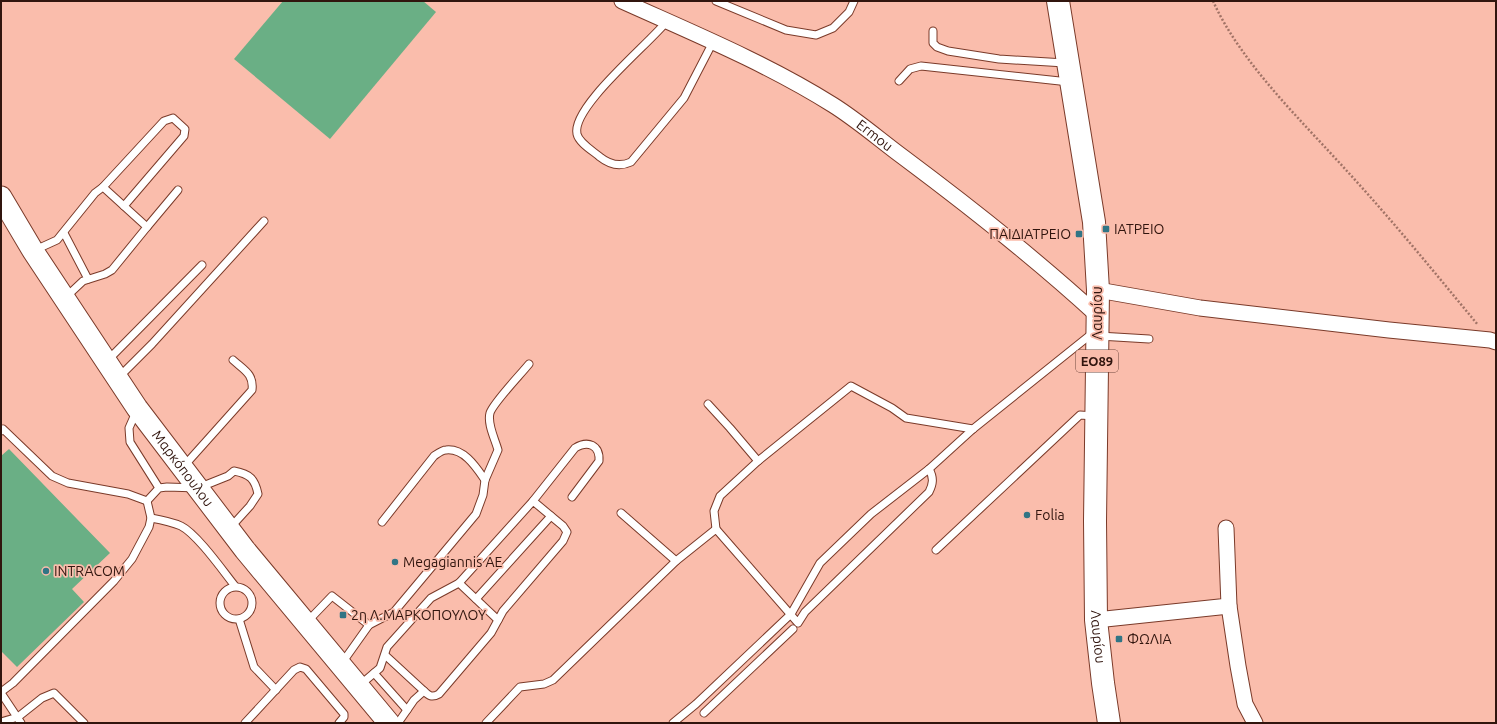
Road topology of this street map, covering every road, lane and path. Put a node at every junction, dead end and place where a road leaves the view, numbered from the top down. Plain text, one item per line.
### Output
1 (622, 1) edge
2 (716, 1) edge
3 (854, 1) edge
4 (1058, 1) edge
5 (1214, 1) edge
6 (667, 21) junction
7 (933, 31) dead end
8 (713, 42) junction
9 (1069, 72) junction
10 (899, 81) dead end
11 (103, 187) junction
12 (178, 190) dead end
13 (1, 197) edge
14 (124, 206) junction
15 (264, 220) dead end
16 (147, 227) junction
17 (64, 233) junction
18 (33, 251) junction
19 (202, 265) dead end
20 (88, 279) junction
21 (1098, 290) junction
22 (65, 299) junction
23 (1097, 326) junction
24 (1149, 339) dead end
25 (1493, 341) edge
26 (232, 360) dead end
27 (529, 364) dead end
28 (112, 370) junction
29 (708, 404) dead end
30 (137, 408) junction
31 (1096, 416) junction
32 (973, 429) junction
33 (1, 431) edge
34 (758, 461) junction
35 (183, 468) junction
36 (929, 469) junction
37 (485, 480) junction
38 (159, 488) junction
39 (198, 488) junction
40 (572, 497) dead end
41 (147, 501) junction
42 (533, 501) junction
43 (621, 513) dead end
44 (551, 516) junction
45 (151, 518) junction
46 (382, 522) dead end
47 (1226, 528) dead end
48 (229, 529) junction
49 (716, 529) junction
50 (936, 550) dead end
51 (676, 561) junction
52 (458, 583) junction
53 (235, 586) junction
54 (476, 599) junction
55 (1230, 606) junction
56 (791, 614) junction
57 (240, 619) junction
58 (498, 620) junction
59 (1096, 620) junction
60 (306, 623) junction
61 (369, 625) junction
62 (793, 630) dead end
63 (385, 655) junction
64 (341, 665) junction
65 (731, 671) junction
66 (374, 673) junction
67 (741, 680) junction
68 (1103, 683) junction
69 (358, 686) junction
70 (276, 690) junction
71 (424, 691) junction
72 (1, 692) edge
73 (1122, 694) dead end
74 (407, 710) junction
75 (704, 713) dead end
76 (19, 720) edge
77 (1, 722) edge
78 (84, 723) edge
79 (245, 723) edge
80 (339, 723) edge
81 (389, 723) edge
82 (398, 723) edge
83 (486, 723) edge
84 (673, 723) edge
85 (1109, 723) edge
86 (1255, 723) edge

1 - 6 street, Ermou
2 - 3 lane
4 - 9 main road, Λαυρίου / ΕΟ89
5 - 25 path
6 - 8 street, Ermou
6 - 8 lane
7 - 9 lane
8 - 23 street, Ermou
9 - 10 lane
9 - 21 main road, Λαυρίου / ΕΟ89
11 - 14 lane
11 - 14 lane
11 - 17 lane
12 - 16 lane
13 - 18 main road, Μαρκόπουλου
14 - 16 lane
15 - 28 lane
16 - 20 lane
17 - 18 lane
17 - 20 lane
18 - 22 main road, Μαρκόπουλου
19 - 28 lane
20 - 22 lane
21 - 23 main road, Λαυρίου / ΕΟ89
21 - 25 street
22 - 28 main road, Μαρκόπουλου
23 - 24 lane
23 - 31 main road, Λαυρίου / ΕΟ89
23 - 32 lane
26 - 35 lane
27 - 37 lane
28 - 30 main road, Μαρκόπουλου
29 - 34 lane
30 - 35 main road, Μαρκόπουλου
30 - 38 lane
31 - 50 lane
31 - 59 main road, Λαυρίου / ΕΟ89
32 - 34 lane
32 - 36 lane
33 - 41 lane
34 - 49 lane
35 - 39 main road, Μαρκόπουλου
36 - 56 lane
36 - 56 lane
37 - 46 lane
37 - 61 lane
38 - 39 lane
38 - 41 lane
39 - 48 main road, Μαρκόπουλου
39 - 48 lane
40 - 42 lane
41 - 45 lane
42 - 44 lane
42 - 52 lane
43 - 51 lane
44 - 54 lane
44 - 58 lane
45 - 53 lane
45 - 72 lane
47 - 55 street
48 - 60 main road, Μαρκόπουλου
49 - 51 lane
49 - 56 lane
51 - 83 lane
52 - 54 lane
52 - 63 lane
53 - 57 lane
53 - 57 lane
54 - 58 lane
55 - 59 street
55 - 86 street
56 - 65 lane
57 - 70 lane
58 - 71 lane
59 - 68 main road, Λαυρίου / ΕΟ89
60 - 61 lane
60 - 64 main road, Μαρκόπουλου
61 - 64 lane
62 - 67 lane
63 - 66 lane
63 - 71 lane
64 - 69 main road, Μαρκόπουλου
65 - 67 lane
65 - 84 lane
66 - 69 lane
66 - 74 lane
67 - 75 lane
68 - 73 main road
68 - 85 main road, Λαυρίου / ΕΟ89
69 - 81 main road, Μαρκόπουλου
70 - 79 lane
70 - 80 lane
71 - 74 lane
72 - 76 lane
74 - 82 lane
76 - 77 lane
76 - 78 lane

